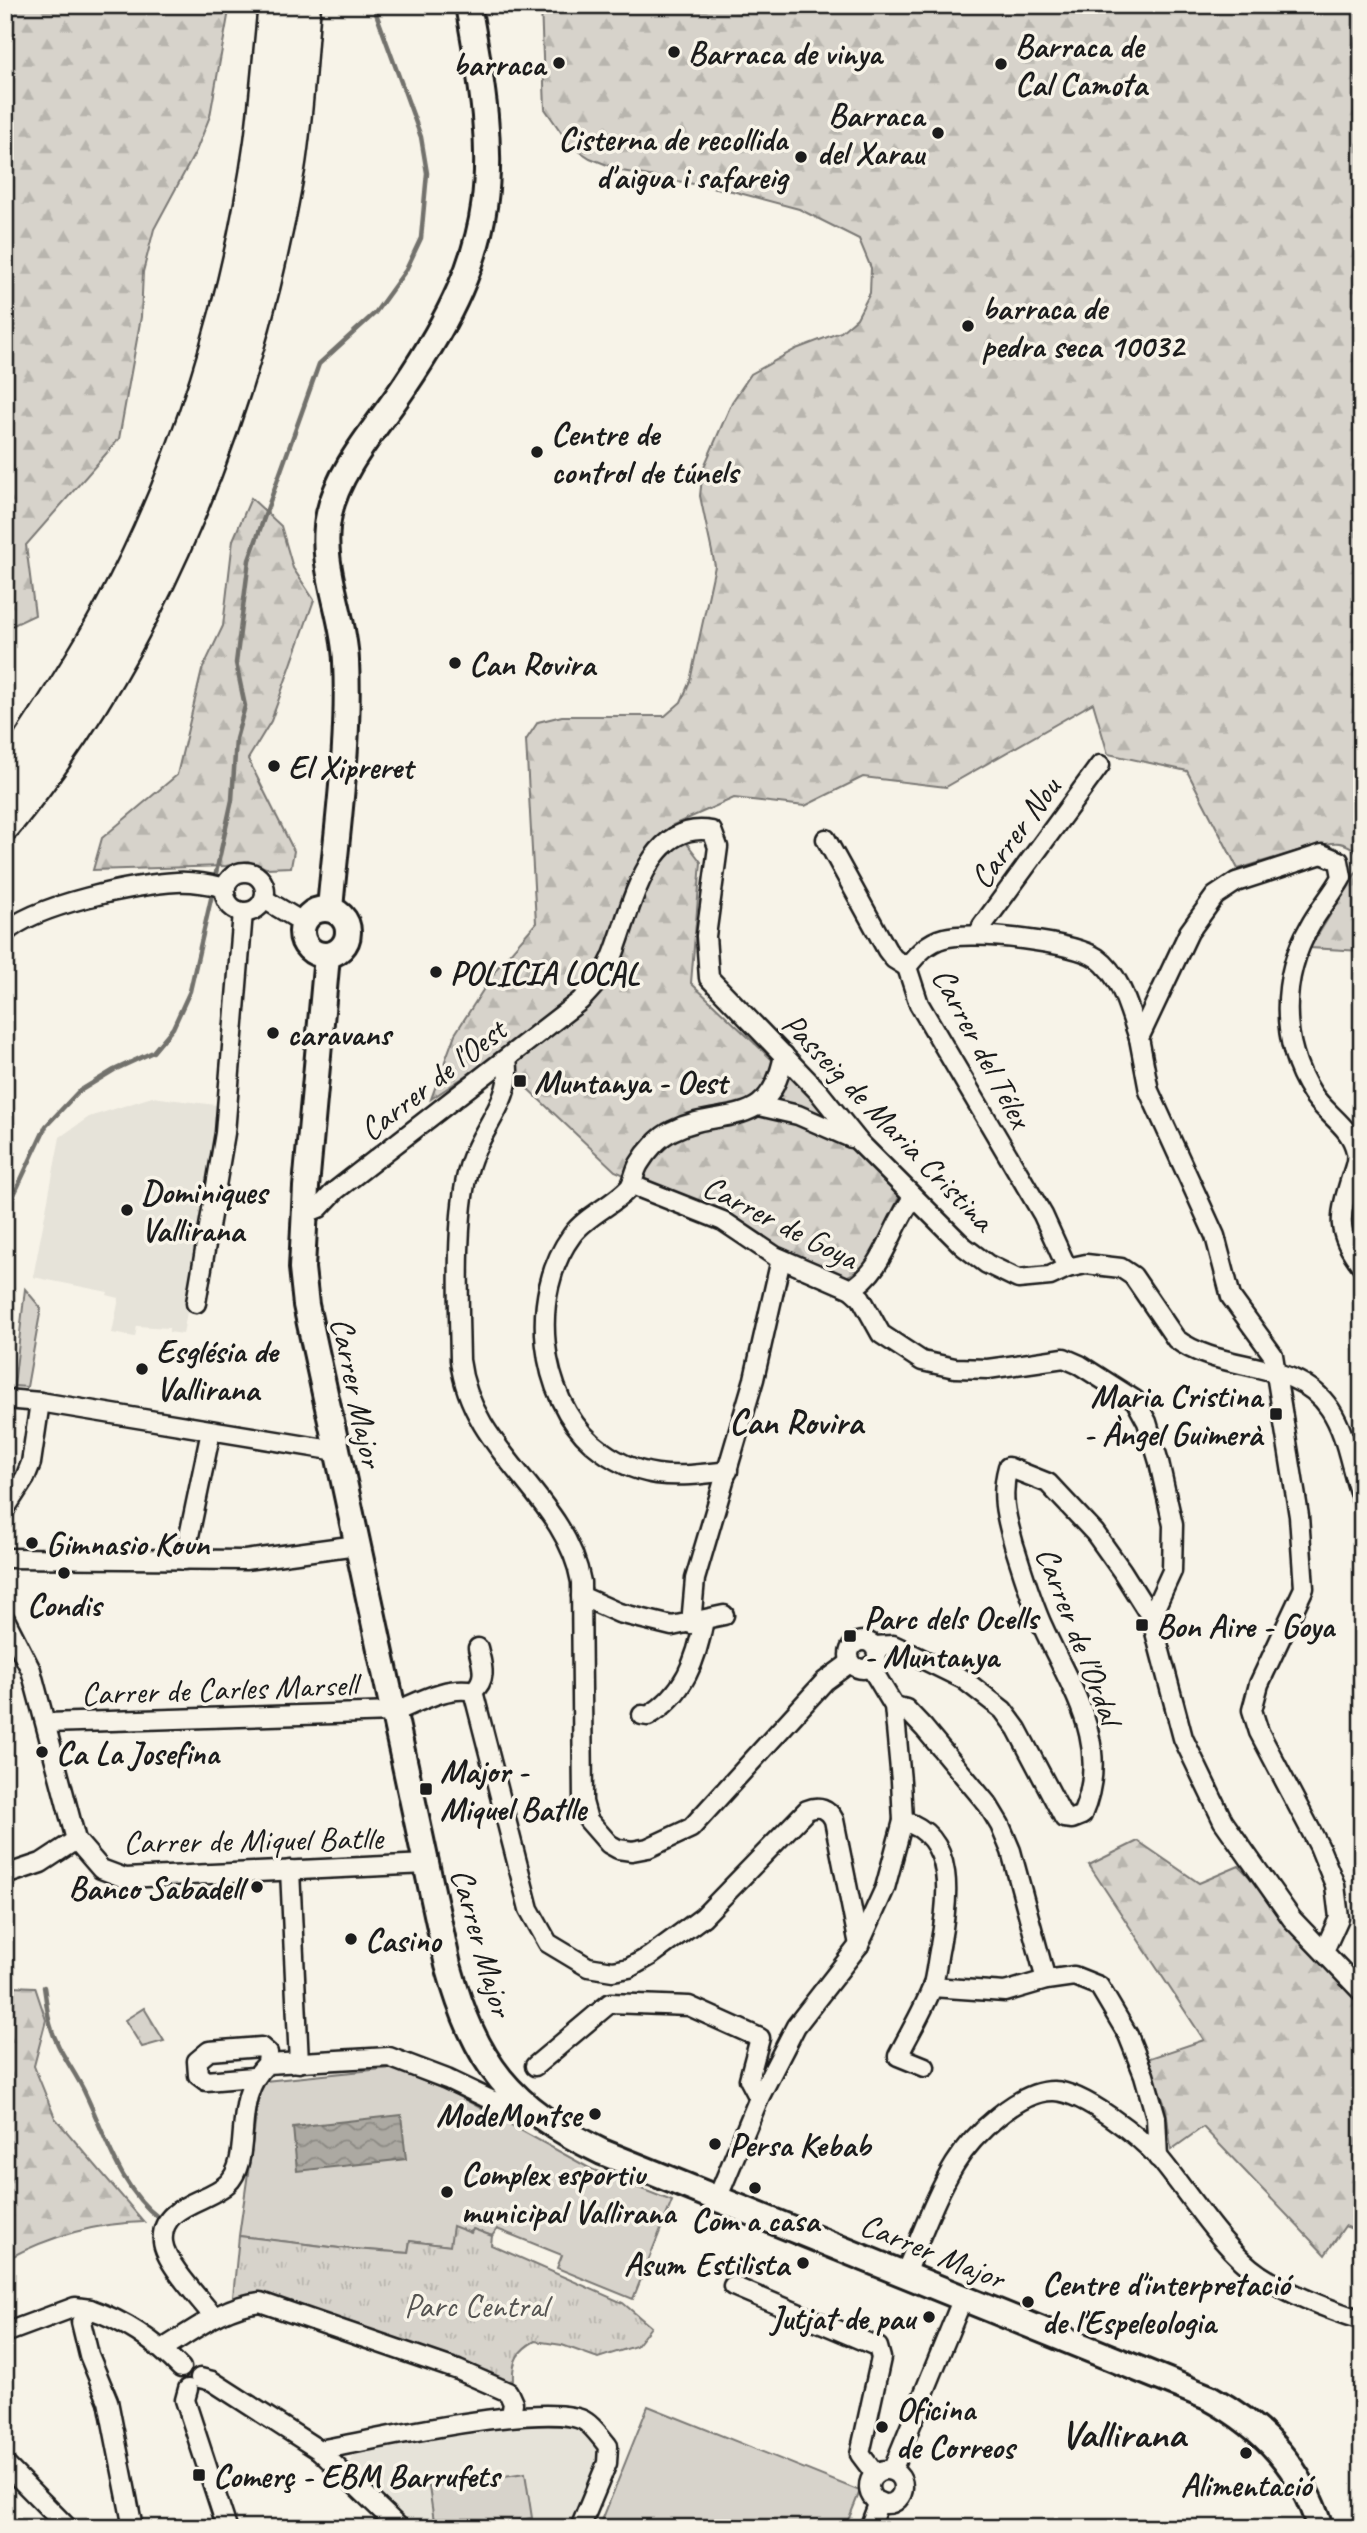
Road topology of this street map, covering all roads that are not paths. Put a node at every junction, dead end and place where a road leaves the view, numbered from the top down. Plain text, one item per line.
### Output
1 (275, 5) edge
2 (304, 5) edge
3 (468, 5) edge
4 (1100, 765) dead end
5 (5, 778) edge
6 (5, 824) edge
7 (712, 831) joint
8 (826, 839) dead end
9 (226, 888) junction
10 (264, 899) junction
11 (330, 909) junction
12 (243, 912) junction
13 (304, 923) junction
14 (5, 933) edge
15 (981, 935) junction
16 (327, 956) junction
17 (907, 967) junction
18 (1139, 1038) junction
19 (784, 1055) junction
20 (507, 1060) junction
21 (759, 1106) junction
22 (859, 1142) junction
23 (632, 1185) junction
24 (306, 1186) junction
25 (335, 1191) junction
26 (913, 1198) junction
27 (304, 1214) junction
28 (781, 1259) junction
29 (1362, 1266) edge
30 (1067, 1268) junction
31 (851, 1290) junction
32 (196, 1303) dead end
33 (1276, 1372) junction
34 (5, 1399) edge
35 (40, 1402) junction
36 (211, 1430) junction
37 (337, 1451) junction
38 (728, 1471) junction
39 (1362, 1500) edge
40 (5, 1509) edge
41 (357, 1545) junction
42 (5, 1558) edge
43 (184, 1560) junction
44 (581, 1596) junction
45 (724, 1615) dead end
46 (1151, 1617) junction
47 (5, 1619) edge
48 (697, 1622) junction
49 (874, 1646) junction
50 (478, 1648) dead end
51 (850, 1662) junction
52 (870, 1666) junction
53 (473, 1691) junction
54 (894, 1706) junction
55 (394, 1712) junction
56 (642, 1714) dead end
57 (47, 1723) junction
58 (903, 1821) junction
59 (76, 1840) junction
60 (426, 1864) junction
61 (290, 1870) junction
62 (5, 1875) edge
63 (859, 1945) junction
64 (1324, 1951) junction
65 (1046, 1980) junction
66 (932, 1987) junction
67 (1362, 1992) edge
68 (299, 2063) junction
69 (267, 2064) junction
70 (535, 2066) dead end
71 (925, 2067) dead end
72 (250, 2085) junction
73 (759, 2098) junction
74 (532, 2113) junction
75 (1158, 2158) junction
76 (717, 2199) junction
77 (904, 2275) junction
78 (733, 2286) dead end
79 (963, 2298) junction
80 (89, 2309) junction
81 (214, 2318) junction
82 (1362, 2320) edge
83 (5, 2333) edge
84 (164, 2348) junction
85 (194, 2384) junction
86 (511, 2416) junction
87 (319, 2451) junction
88 (5, 2464) edge
89 (883, 2473) junction
90 (879, 2502) junction
91 (68, 2528) edge
92 (133, 2528) edge
93 (227, 2528) edge
94 (400, 2528) edge
95 (580, 2528) edge
96 (869, 2528) edge
97 (1320, 2528) edge

1 - 5 highway
2 - 6 highway
3 - 11 street
4 - 15 street, Carrer Nou
7 - 19 street, Passeig de Maria Cristina
7 - 20 street, Carrer de l'Oest
8 - 17 street
9 - 10 street
9 - 12 street
9 - 14 street
10 - 12 street
10 - 13 street
11 - 13 street
11 - 16 street
12 - 32 street
13 - 16 street
15 - 17 street, Carrer del Télex
15 - 18 street, Carrer del Télex
16 - 24 street, Carrer Major
17 - 30 street, Carrer del Télex
18 - 29 street
18 - 33 street, Carrer del Télex
19 - 21 street
19 - 22 street, Passeig de Maria Cristina
20 - 25 street, Carrer de l'Oest
20 - 44 street
21 - 22 street
21 - 23 street
22 - 26 street, Passeig de Maria Cristina
23 - 28 street, Carrer de Goya
23 - 38 street
24 - 25 street
24 - 27 street, Carrer Major
25 - 27 street, Carrer de l'Oest
26 - 30 street, Passeig de Maria Cristina
26 - 31 street
27 - 37 street, Carrer Major
28 - 31 street, Carrer de Goya
28 - 38 street
30 - 33 street, Passeig de Maria Cristina
31 - 46 street, Carrer de Goya
33 - 39 street, Passeig de Maria Cristina
33 - 64 street, Carrer del Télex
34 - 35 street
35 - 36 street
35 - 40 street
36 - 37 street
36 - 43 street
37 - 41 street, Carrer Major
38 - 48 street
41 - 43 street
41 - 55 street, Carrer Major
42 - 43 street
44 - 48 street
44 - 51 street
45 - 48 street
46 - 49 street, Carrer de l'Ordal
46 - 64 street
47 - 57 street, Carrer de Miquel Batlle
48 - 56 street
49 - 51 street
49 - 52 street
50 - 53 street
51 - 52 street
52 - 54 street
53 - 55 street
53 - 63 street
54 - 58 street
54 - 65 street
55 - 57 street, Carrer de Carles Marsell
55 - 60 street, Carrer Major
57 - 59 street, Carrer de Miquel Batlle
58 - 63 street
58 - 66 street
59 - 61 street, Carrer de Miquel Batlle
59 - 62 street
60 - 61 street, Carrer de Miquel Batlle
60 - 74 street, Carrer Major
61 - 68 street
63 - 73 street
64 - 67 street
65 - 66 street
65 - 75 street
66 - 71 street
68 - 69 street
68 - 74 street
69 - 72 street
69 - 72 street
70 - 73 street
72 - 81 street
73 - 76 street
74 - 76 street, Carrer Major
75 - 77 street
75 - 82 street
76 - 77 street, Carrer Major
77 - 79 street, Carrer Major
78 - 89 street
79 - 89 street
79 - 97 street, Carrer Major
80 - 83 street
80 - 84 street
80 - 92 street
81 - 84 street
81 - 86 street
84 - 85 street
85 - 87 street
85 - 93 street
86 - 87 street
86 - 95 street
87 - 94 street
88 - 91 street
89 - 90 street
89 - 90 street
90 - 96 street

